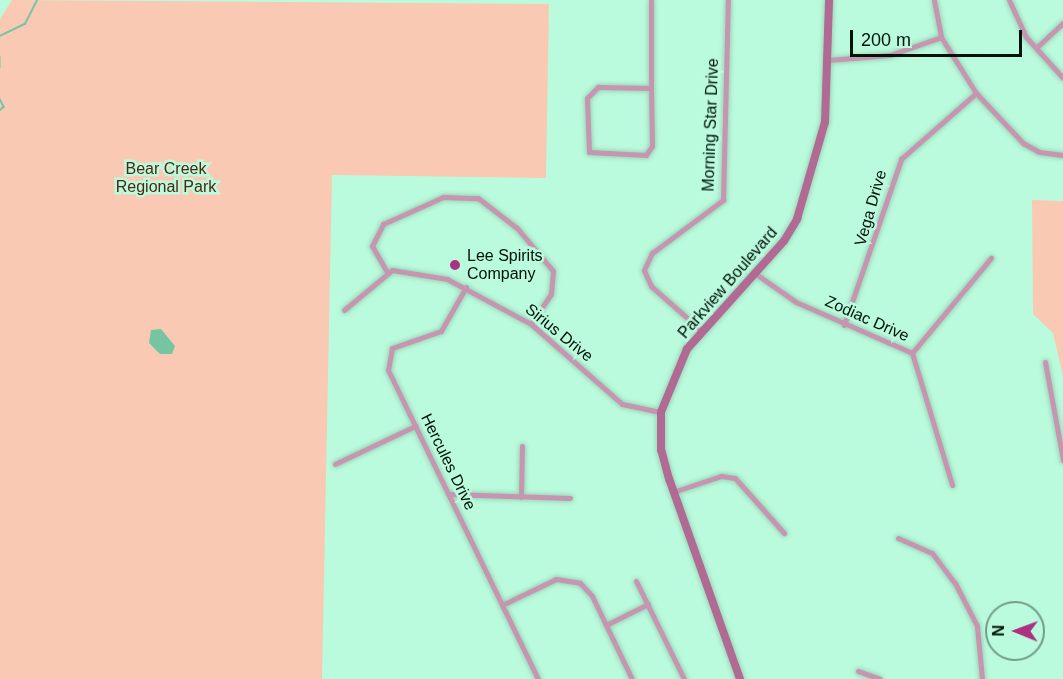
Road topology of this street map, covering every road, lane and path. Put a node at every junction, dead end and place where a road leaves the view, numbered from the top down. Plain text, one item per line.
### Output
1 (651, 0) edge
2 (728, 0) edge
3 (829, 0) edge
4 (934, 0) edge
5 (1009, 0) edge
6 (1063, 23) edge
7 (941, 37) junction
8 (1036, 48) junction
9 (828, 60) junction
10 (1063, 78) edge
11 (651, 88) junction
12 (976, 93) junction
13 (1063, 155) edge
14 (991, 258) dead end
15 (387, 272) junction
16 (756, 273) junction
17 (466, 287) junction
18 (344, 310) dead end
19 (531, 324) junction
20 (844, 325) junction
21 (702, 331) junction
22 (912, 353) junction
23 (1045, 362) dead end
24 (661, 412) junction
25 (415, 426) junction
26 (522, 446) dead end
27 (1063, 460) edge
28 (335, 464) dead end
29 (952, 485) dead end
30 (673, 492) junction
31 (449, 494) junction
32 (521, 497) junction
33 (570, 498) dead end
34 (784, 533) dead end
35 (898, 538) dead end
36 (636, 581) dead end
37 (648, 604) junction
38 (502, 605) junction
39 (606, 625) junction
40 (858, 671) dead end
41 (538, 679) edge
42 (632, 679) edge
43 (684, 679) edge
44 (740, 679) edge
45 (880, 679) edge
46 (982, 679) edge

1 - 11 street
2 - 21 street, Morning Star Drive
3 - 9 street, Parkview Boulevard
4 - 7 street
5 - 8 street
6 - 8 street
7 - 9 street
7 - 12 street
8 - 10 street
9 - 16 street, Parkview Boulevard
11 - 11 street
12 - 13 street
12 - 20 street, Vega Drive
14 - 22 street
15 - 17 street, Sirius Drive
15 - 18 street
15 - 19 street
16 - 20 street, Zodiac Drive
16 - 21 street, Parkview Boulevard
17 - 19 street, Sirius Drive
17 - 25 street, Hercules Drive
19 - 24 street, Sirius Drive
20 - 22 street, Zodiac Drive
21 - 24 street, Parkview Boulevard
22 - 29 street, Zodiac Drive
23 - 27 street
24 - 30 street, Parkview Boulevard
25 - 28 street
25 - 31 street, Hercules Drive
26 - 32 street
30 - 34 street
30 - 44 street, Parkview Boulevard
31 - 32 street
31 - 38 street, Hercules Drive
32 - 33 street
35 - 46 street
36 - 37 street
37 - 39 street
37 - 43 street
38 - 39 street
38 - 41 street, Hercules Drive
39 - 42 street
40 - 45 street

